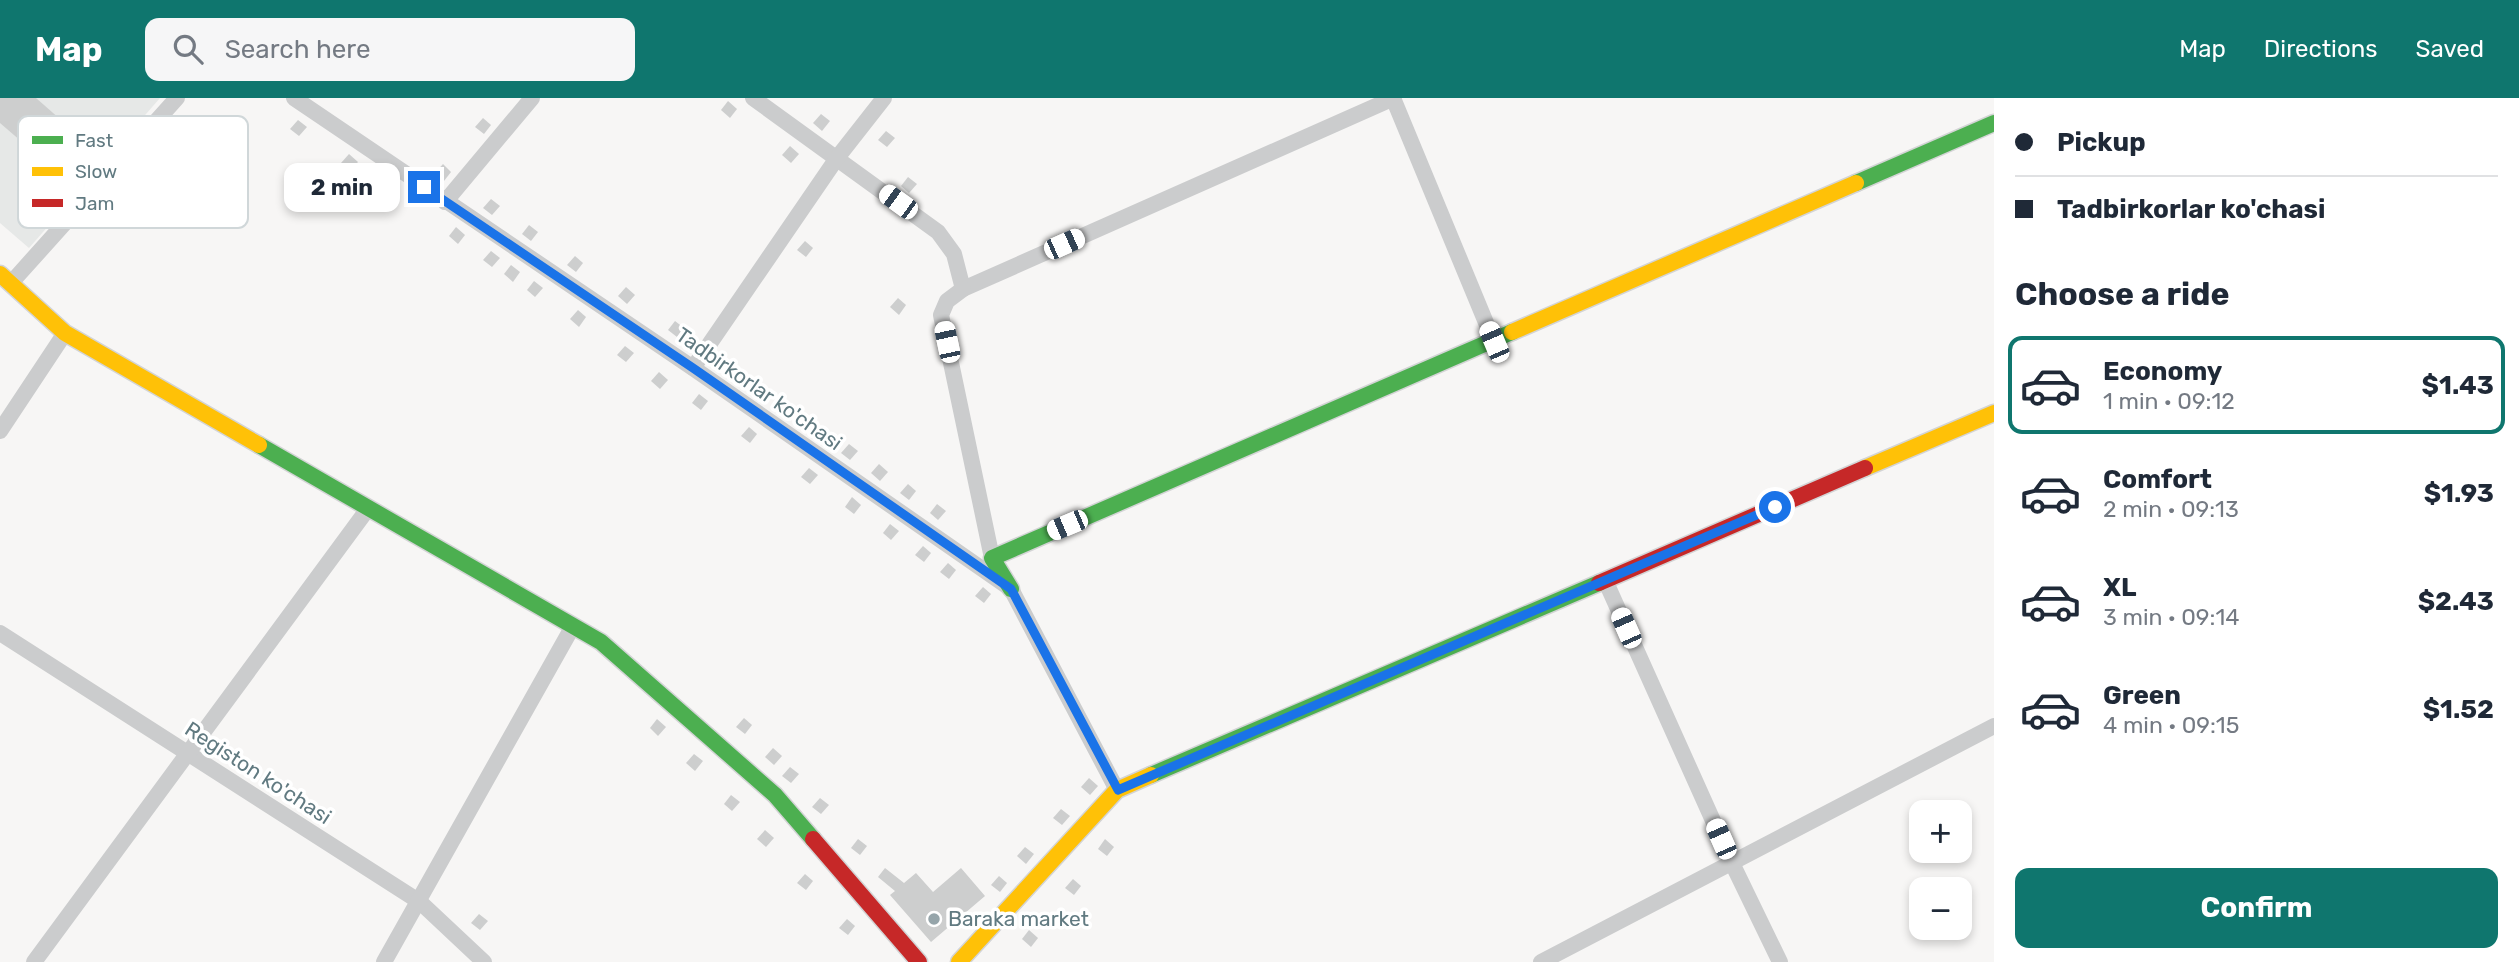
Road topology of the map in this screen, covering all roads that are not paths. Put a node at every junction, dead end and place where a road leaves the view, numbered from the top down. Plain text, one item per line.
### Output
1 (177, 98) edge
2 (294, 98) edge
3 (532, 98) edge
4 (753, 98) edge
5 (884, 98) edge
6 (1394, 98) edge
7 (160, 116) edge
8 (1994, 123) edge
9 (837, 158) junction
10 (445, 202) junction
11 (53, 228) edge
12 (5, 279) edge
13 (962, 289) junction
14 (65, 333) junction
15 (1494, 342) junction
16 (693, 368) junction
17 (1994, 413) edge
18 (0, 431) edge
19 (368, 510) junction
20 (992, 558) junction
21 (1605, 580) junction
22 (1011, 589) junction
23 (573, 626) junction
24 (0, 633) edge
25 (1994, 726) edge
26 (187, 753) junction
27 (1118, 790) junction
28 (1732, 863) junction
29 (420, 902) junction
30 (34, 962) edge
31 (384, 962) edge
32 (484, 962) edge
33 (919, 962) edge
34 (959, 962) edge
35 (1541, 962) edge
36 (1780, 962) edge

1 - 7 street
2 - 10 street, Tadbirkorlar ko'chasi
3 - 10 street
4 - 9 street
5 - 9 street
6 - 13 street
6 - 15 street
8 - 15 street
9 - 13 street
9 - 16 street
10 - 16 street, Tadbirkorlar ko'chasi
11 - 12 street
12 - 14 street
13 - 20 street
14 - 18 street
14 - 19 street
15 - 20 street
16 - 22 street, Tadbirkorlar ko'chasi
17 - 21 street
19 - 23 street
19 - 26 street
20 - 22 street
21 - 27 street
21 - 28 street
22 - 27 street, Tadbirkorlar ko'chasi
23 - 29 street
23 - 33 street
24 - 26 street, Registon ko'chasi
25 - 28 street
26 - 29 street, Registon ko'chasi
26 - 30 street
27 - 34 street
28 - 35 street
28 - 36 street
29 - 31 street
29 - 32 street, Registon ko'chasi

